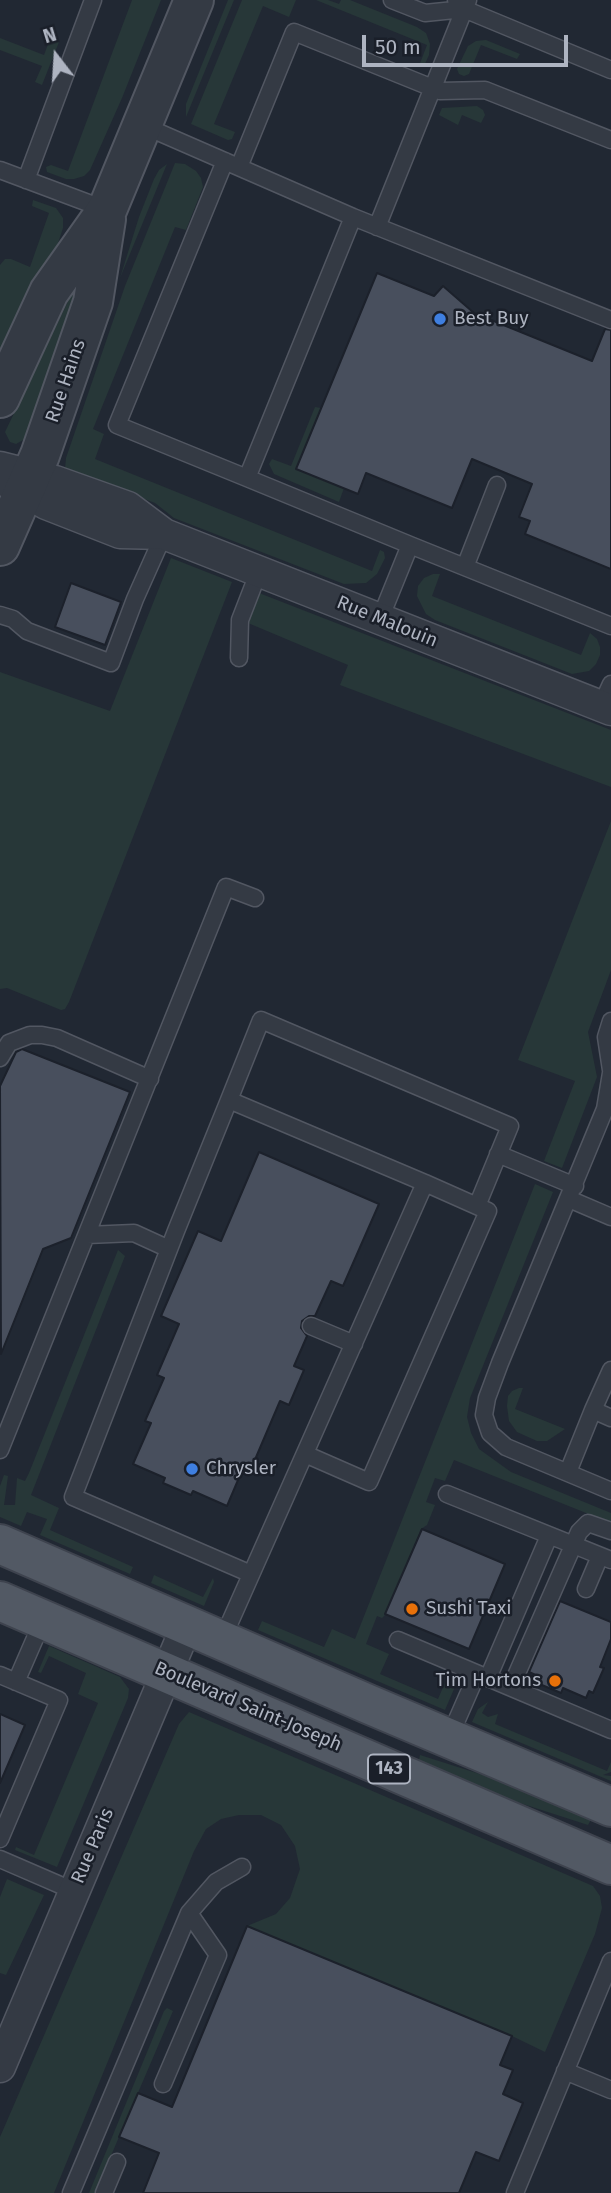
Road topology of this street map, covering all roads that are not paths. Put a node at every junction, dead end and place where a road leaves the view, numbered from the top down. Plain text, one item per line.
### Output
1 (93, 0) edge
2 (194, 0) edge
3 (392, 0) edge
4 (463, 3) edge
5 (611, 70) edge
6 (432, 87) junction
7 (142, 125) junction
8 (611, 140) edge
9 (232, 164) junction
10 (0, 170) edge
11 (26, 180) junction
12 (107, 210) junction
13 (353, 217) junction
14 (377, 227) junction
15 (611, 320) edge
16 (0, 398) edge
17 (14, 477) edge
18 (247, 478) junction
19 (497, 485) dead end
20 (164, 534) junction
21 (410, 545) junction
22 (0, 546) edge
23 (465, 567) junction
24 (259, 572) junction
25 (0, 615) edge
26 (380, 618) junction
27 (611, 626) edge
28 (239, 658) dead end
29 (608, 700) edge
30 (255, 898) dead end
31 (611, 1021) edge
32 (0, 1058) edge
33 (611, 1072) edge
34 (150, 1079) junction
35 (229, 1100) junction
36 (498, 1154) junction
37 (425, 1183) junction
38 (572, 1192) junction
39 (477, 1206) junction
40 (611, 1217) edge
41 (87, 1235) junction
42 (169, 1249) junction
43 (311, 1326) dead end
44 (354, 1344) junction
45 (611, 1370) edge
46 (593, 1410) junction
47 (611, 1418) edge
48 (0, 1450) edge
49 (305, 1454) junction
50 (568, 1472) junction
51 (611, 1491) edge
52 (447, 1494) dead end
53 (611, 1531) edge
54 (550, 1536) junction
55 (0, 1544) edge
56 (572, 1545) junction
57 (605, 1558) edge
58 (251, 1574) junction
59 (586, 1589) dead end
60 (0, 1601) edge
61 (43, 1619) junction
62 (187, 1625) junction
63 (222, 1640) junction
64 (398, 1640) dead end
65 (167, 1672) junction
66 (0, 1675) edge
67 (482, 1676) junction
68 (16, 1682) junction
69 (510, 1688) junction
70 (611, 1730) edge
71 (449, 1738) junction
72 (611, 1807) edge
73 (0, 1839) edge
74 (0, 1859) edge
75 (611, 1866) edge
76 (242, 1867) dead end
77 (74, 1891) junction
78 (189, 1913) junction
79 (611, 1961) edge
80 (0, 2067) edge
81 (565, 2071) junction
82 (163, 2084) dead end
83 (611, 2090) edge
84 (117, 2162) dead end
85 (71, 2193) edge
86 (104, 2193) edge
87 (514, 2193) edge

1 - 11 lane
2 - 7 street, Rue Hains
3 - 4 lane
4 - 5 lane
4 - 6 lane
6 - 8 lane
6 - 9 lane
6 - 14 lane
7 - 9 lane
7 - 12 street, Rue Hains
9 - 13 lane
9 - 18 lane
10 - 11 lane
11 - 12 lane
12 - 16 street, Rue Hains
12 - 17 street, Rue Hains
13 - 14 lane
13 - 18 lane
14 - 15 lane
17 - 20 street, Rue Malouin
17 - 22 street, Rue Hains
18 - 21 lane
19 - 23 lane
20 - 24 street, Rue Malouin
20 - 25 lane
21 - 23 lane
21 - 26 lane
23 - 27 lane
24 - 26 street, Rue Malouin
24 - 28 lane
26 - 29 street, Rue Malouin
30 - 34 lane
31 - 33 lane
32 - 34 lane
33 - 38 lane
34 - 41 lane
35 - 36 lane
35 - 37 lane
35 - 42 lane
36 - 38 lane
36 - 39 lane
37 - 39 lane
37 - 44 lane
38 - 40 lane
38 - 50 lane
39 - 49 lane
41 - 42 lane
41 - 48 lane
42 - 58 lane
43 - 44 lane
44 - 49 lane
45 - 46 lane
46 - 47 lane
46 - 50 lane
49 - 58 lane
50 - 51 lane
52 - 54 lane
53 - 56 lane
54 - 56 lane
54 - 67 lane
55 - 62 main road
56 - 57 lane
56 - 69 lane
57 - 59 lane
58 - 63 lane
60 - 61 main road, Boulevard Saint-Joseph / 143
61 - 65 main road, Boulevard Saint-Joseph / 143
61 - 68 lane
62 - 63 main road
62 - 65 street, Rue Paris
63 - 71 main road
64 - 67 lane
65 - 75 main road, Boulevard Saint-Joseph / 143
65 - 77 street, Rue Paris
66 - 68 lane
67 - 69 lane
67 - 71 lane
68 - 73 lane
69 - 70 lane
71 - 72 main road
74 - 77 lane
76 - 78 lane
77 - 80 street, Rue Paris
78 - 82 lane
78 - 85 lane
79 - 81 lane
81 - 83 lane
81 - 87 lane
84 - 86 lane

